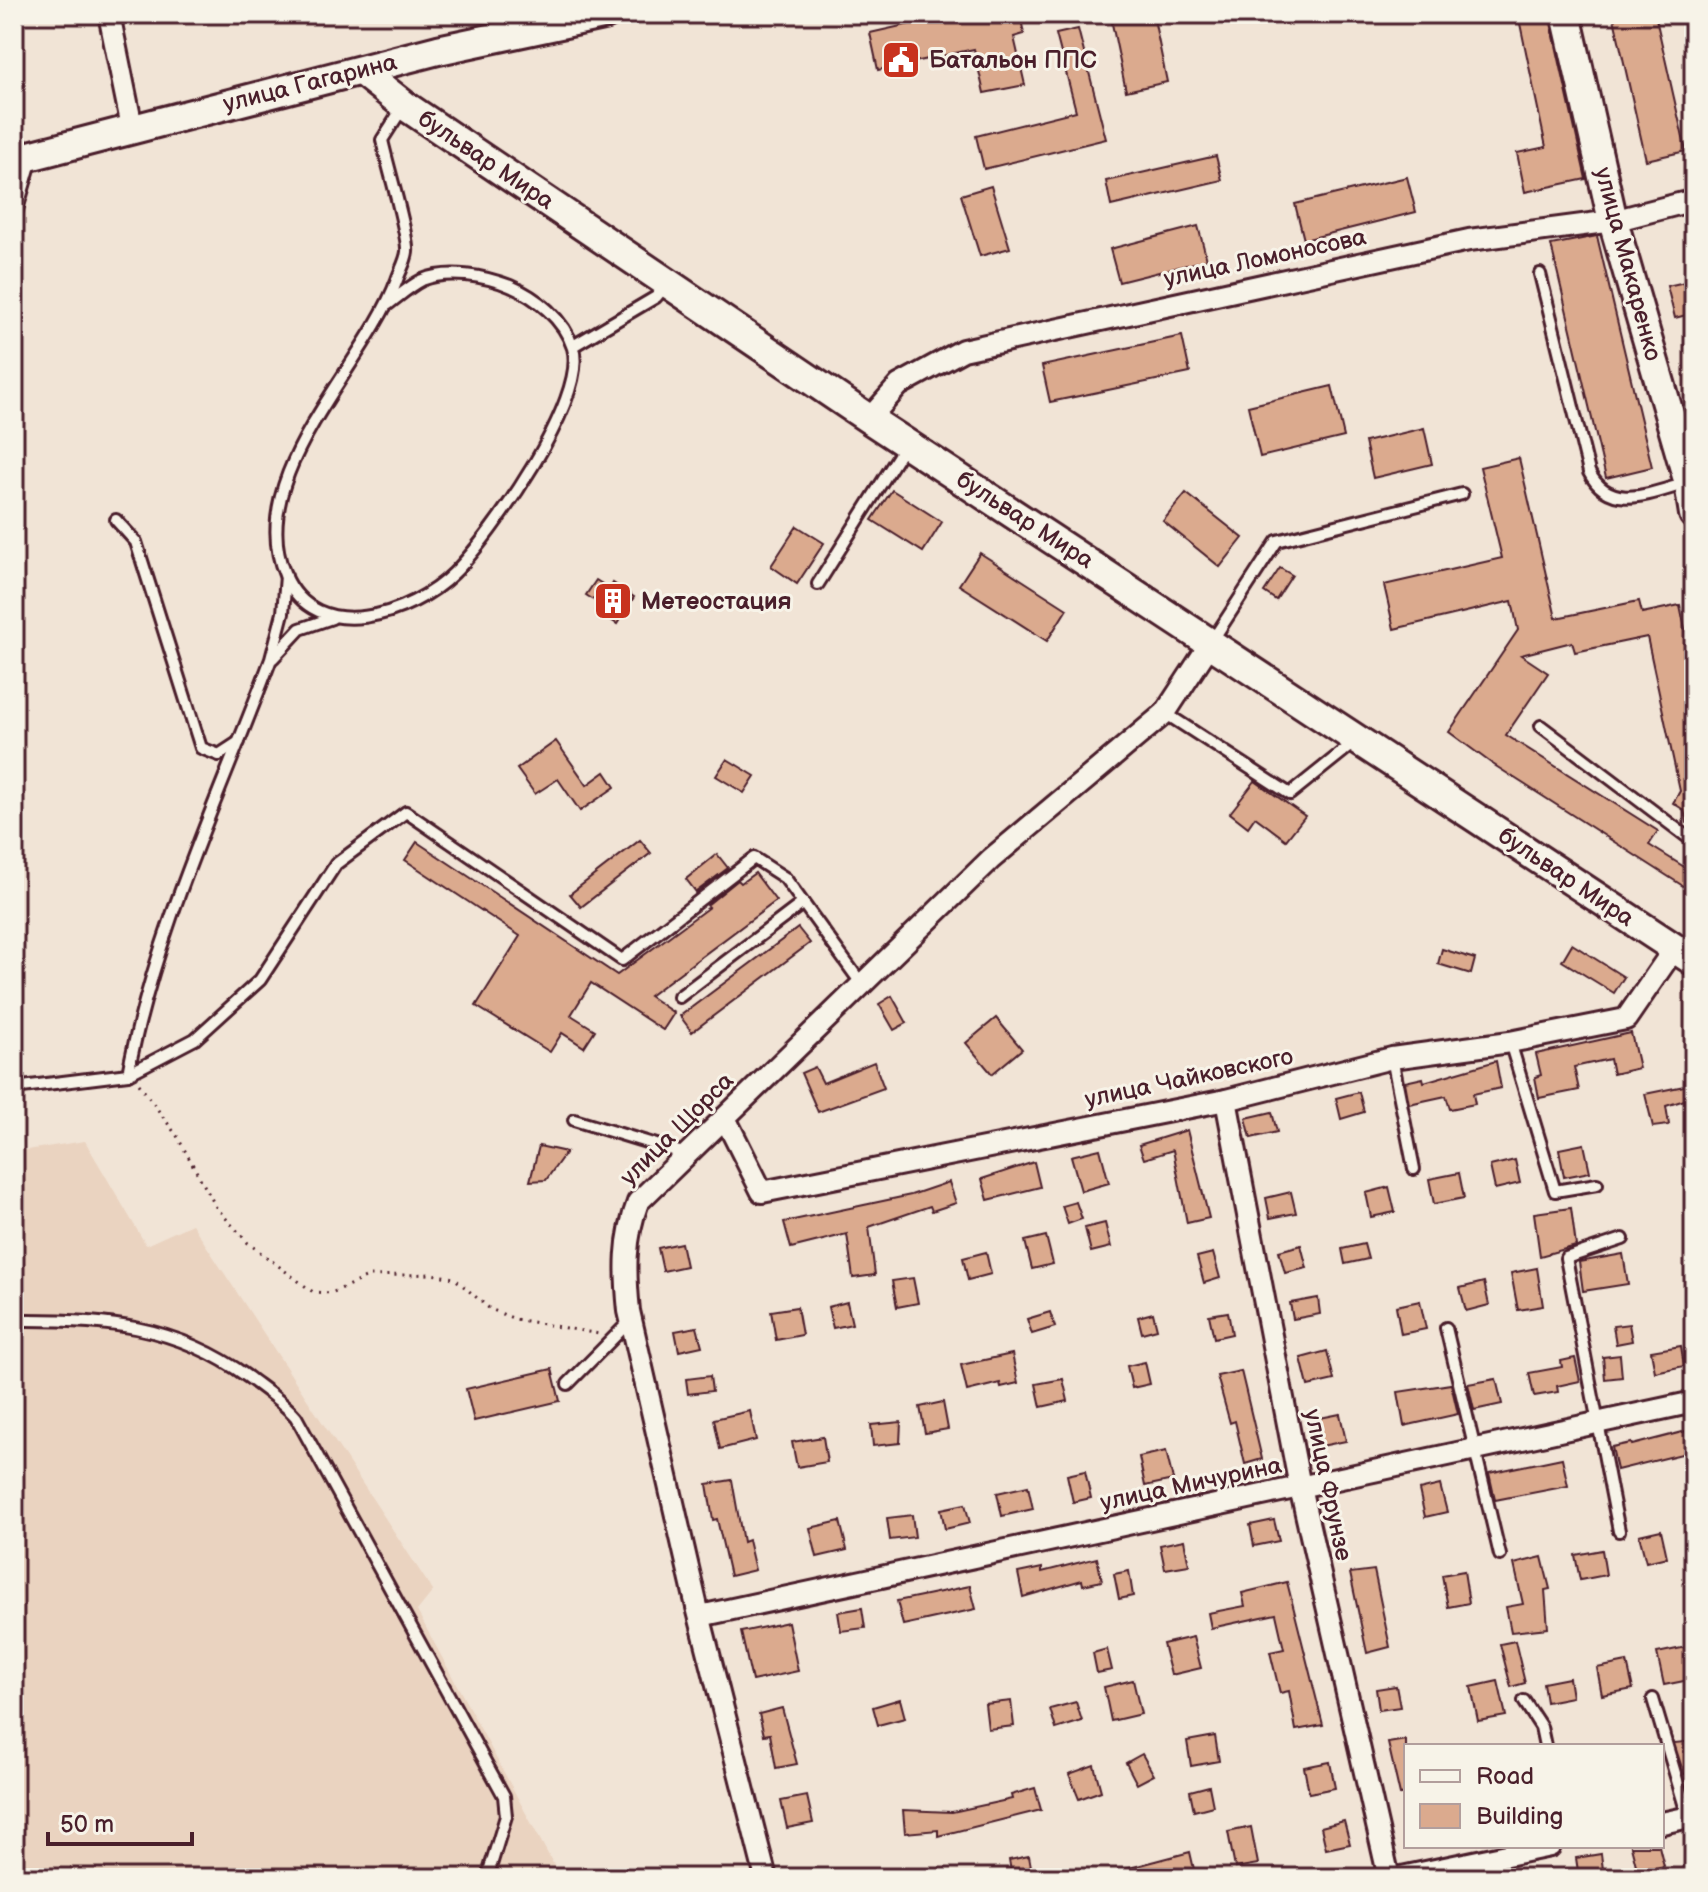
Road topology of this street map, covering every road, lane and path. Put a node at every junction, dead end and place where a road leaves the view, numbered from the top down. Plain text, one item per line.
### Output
1 (109, 14) edge
2 (607, 14) edge
3 (1566, 14) edge
4 (361, 71) junction
5 (404, 105) junction
6 (132, 127) junction
7 (23, 158) edge
8 (1694, 200) edge
9 (14, 220) edge
10 (1613, 221) junction
11 (1540, 274) dead end
12 (668, 284) junction
13 (387, 305) junction
14 (573, 346) junction
15 (869, 419) junction
16 (906, 443) junction
17 (1689, 483) junction
18 (1462, 494) dead end
19 (1694, 514) edge
20 (116, 520) dead end
21 (286, 576) junction
22 (818, 584) dead end
23 (332, 618) junction
24 (1212, 641) junction
25 (271, 659) junction
26 (1165, 713) junction
27 (1541, 726) dead end
28 (1358, 739) junction
29 (240, 741) junction
30 (1694, 842) edge
31 (803, 903) junction
32 (1684, 955) edge
33 (861, 983) junction
34 (679, 997) dead end
35 (1510, 1042) junction
36 (1392, 1058) junction
37 (130, 1073) junction
38 (14, 1088) edge
39 (1226, 1100) junction
40 (725, 1118) junction
41 (574, 1120) dead end
42 (686, 1154) junction
43 (1414, 1169) dead end
44 (1597, 1184) dead end
45 (1623, 1239) dead end
46 (14, 1320) edge
47 (631, 1320) junction
48 (1446, 1328) dead end
49 (614, 1337) junction
50 (568, 1384) dead end
51 (1694, 1402) edge
52 (1600, 1422) junction
53 (1476, 1449) junction
54 (1300, 1487) junction
55 (1619, 1531) dead end
56 (1500, 1555) dead end
57 (700, 1616) junction
58 (1653, 1699) dead end
59 (1524, 1701) dead end
60 (1545, 1744) edge
61 (1691, 1817) edge
62 (1664, 1823) edge
63 (1540, 1848) edge
64 (487, 1878) edge
65 (766, 1878) edge
66 (1389, 1878) edge
67 (1397, 1878) edge

1 - 6 street
2 - 4 main road, улица Гагарина
3 - 10 main road, улица Макаренко
4 - 5 main road, бульвар Мира
4 - 6 main road, улица Гагарина
5 - 12 main road, бульвар Мира
5 - 13 lane
6 - 7 main road, улица Гагарина
7 - 9 lane
8 - 10 street, улица Ломоносова
10 - 15 street, улица Ломоносова
10 - 17 main road, улица Макаренко
11 - 17 lane
12 - 14 lane
12 - 15 main road, бульвар Мира
13 - 14 lane
13 - 21 lane
14 - 23 lane
15 - 16 main road, бульвар Мира
16 - 22 lane
16 - 24 main road, бульвар Мира
17 - 19 main road, улица Макаренко
18 - 24 lane
20 - 29 lane
21 - 23 lane
21 - 25 lane
23 - 25 lane
24 - 26 street, улица Щорса
24 - 28 main road, бульвар Мира
25 - 29 lane
26 - 28 lane
26 - 33 street, улица Щорса
27 - 30 lane
28 - 32 main road, бульвар Мира
29 - 37 lane
31 - 33 lane
31 - 34 lane
31 - 37 lane
32 - 35 street, улица Чайковского
33 - 40 street, улица Щорса
35 - 36 street, улица Чайковского
35 - 44 lane
36 - 39 street, улица Чайковского
36 - 43 lane
37 - 38 lane
37 - 49 path
39 - 40 street, улица Чайковского
39 - 54 street, улица Фрунзе
40 - 42 street, улица Щорса
41 - 42 lane
42 - 47 street, улица Щорса
45 - 52 lane
46 - 64 lane
47 - 49 lane
47 - 57 street, улица Щорса
48 - 53 lane
49 - 50 lane
51 - 52 street, улица Мичурина
52 - 53 street, улица Мичурина
52 - 55 lane
53 - 54 street, улица Мичурина
53 - 56 lane
54 - 57 street, улица Мичурина
54 - 66 street, улица Фрунзе
57 - 65 street, улица Щорса
58 - 61 lane
59 - 60 lane
61 - 62 street
63 - 67 street

